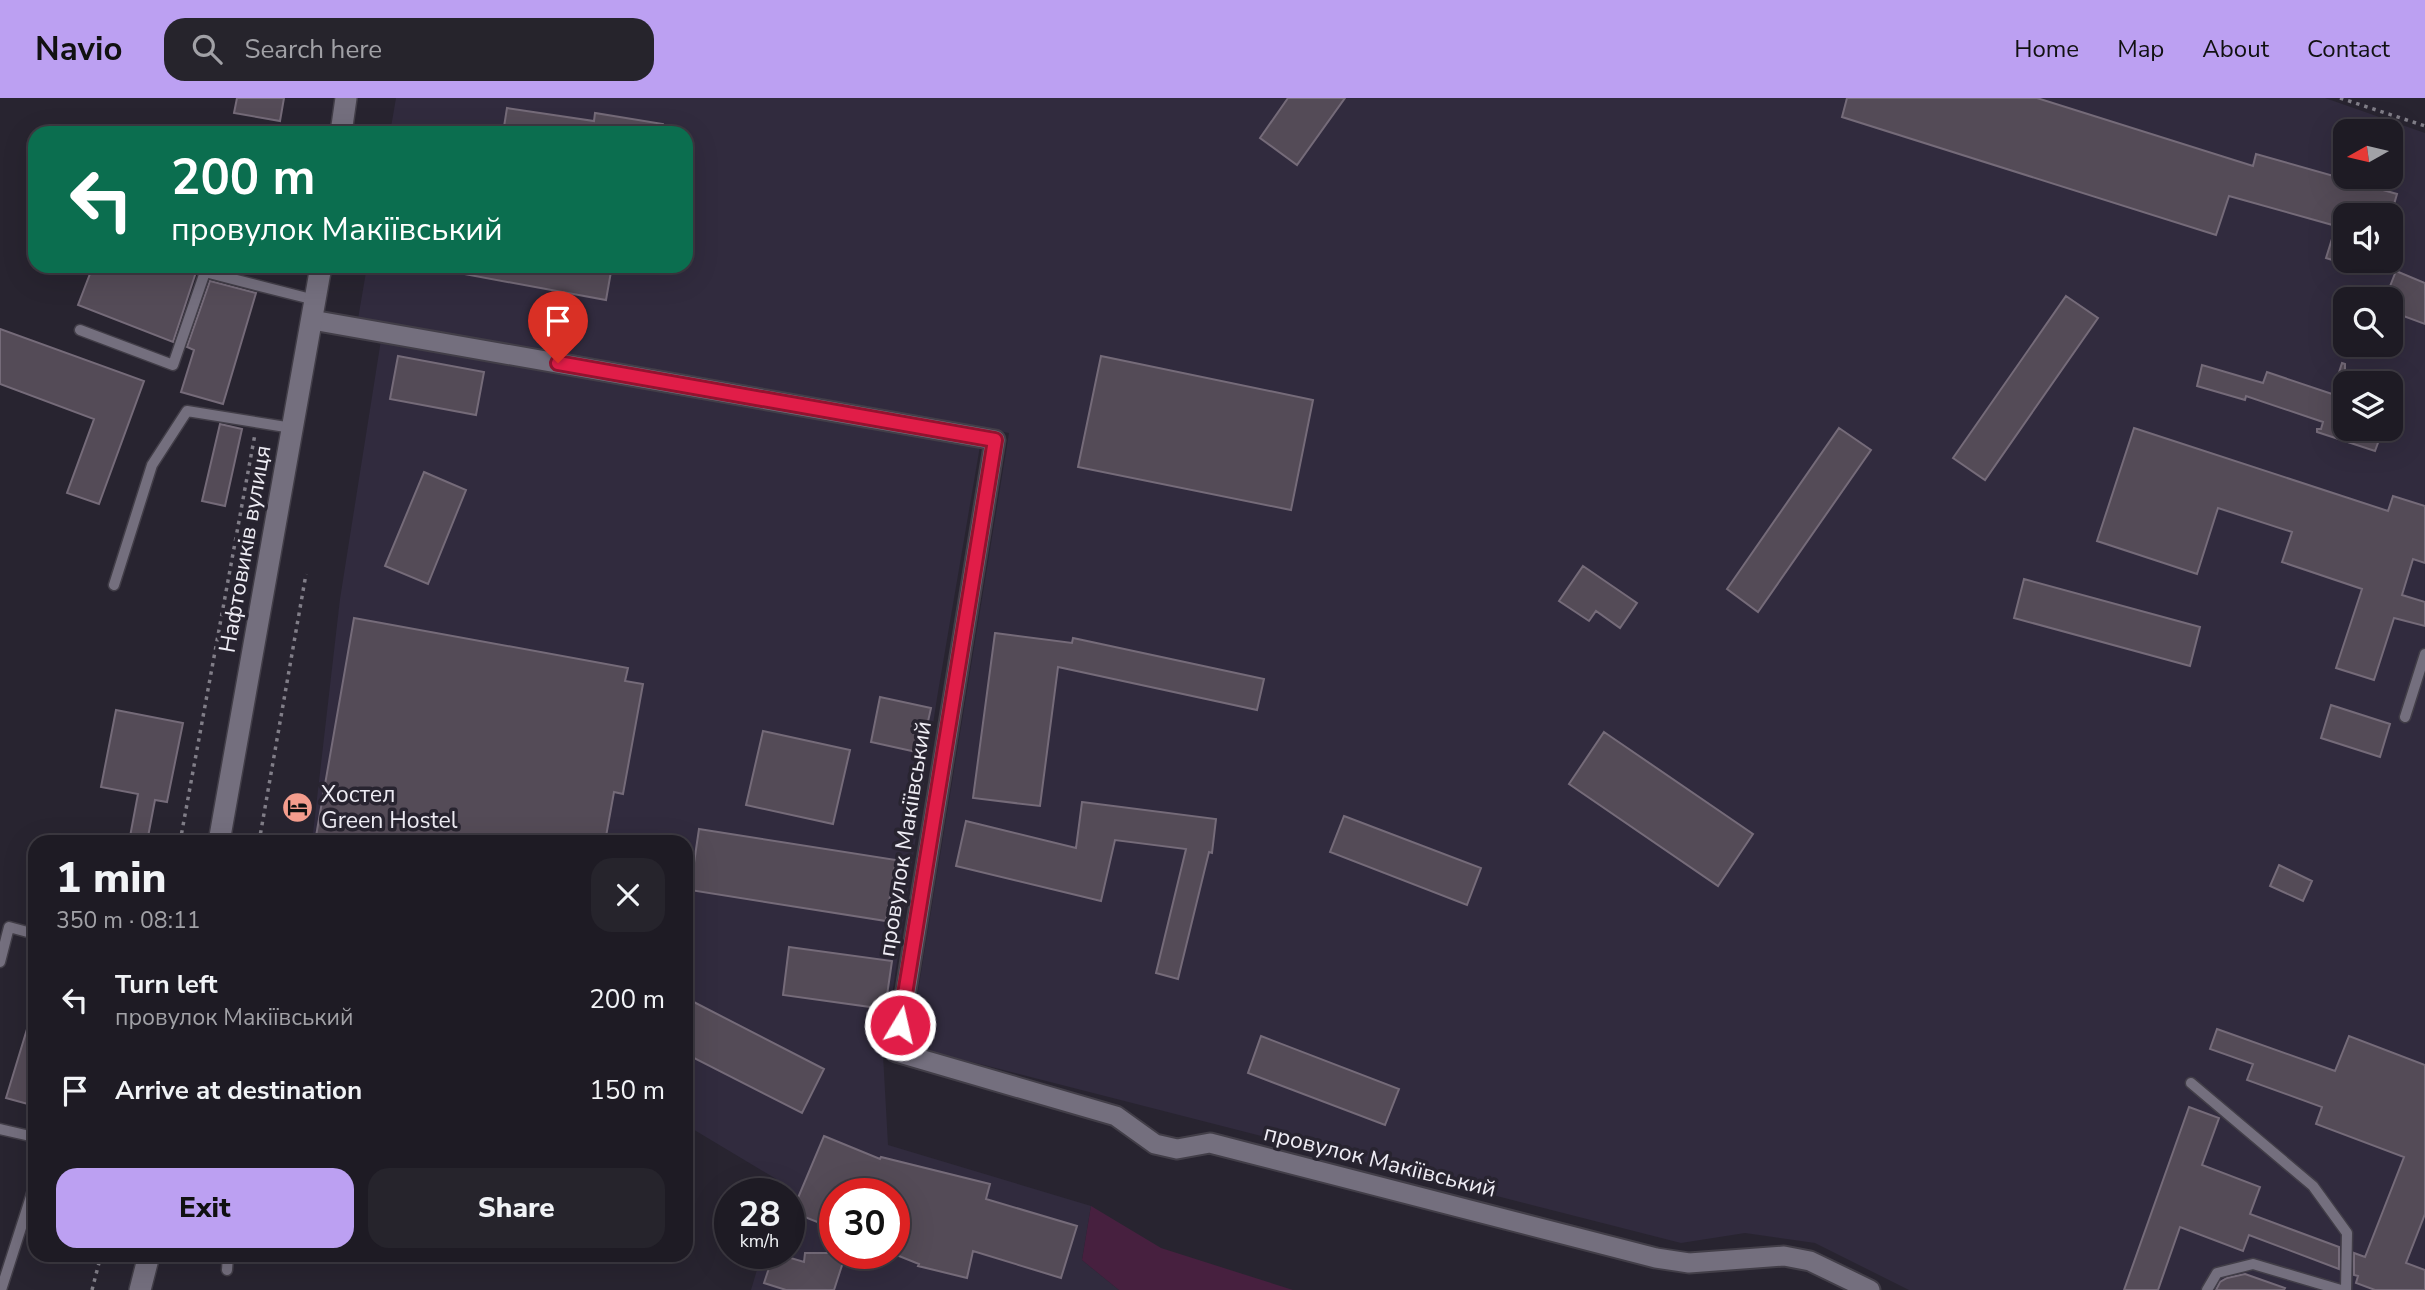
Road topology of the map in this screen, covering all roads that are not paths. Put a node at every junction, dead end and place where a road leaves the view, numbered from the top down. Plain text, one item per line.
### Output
1 (346, 98) edge
2 (342, 126) edge
3 (205, 273) edge
4 (208, 273) edge
5 (320, 273) edge
6 (314, 310) junction
7 (80, 330) dead end
8 (293, 428) junction
9 (114, 585) dead end
10 (2425, 653) edge
11 (2405, 717) dead end
12 (220, 835) edge
13 (28, 932) edge
14 (0, 962) edge
15 (2191, 1083) dead end
16 (0, 1129) edge
17 (28, 1136) edge
18 (28, 1206) edge
19 (147, 1262) edge
20 (228, 1262) edge
21 (227, 1270) dead end
22 (1, 1290) edge
23 (140, 1290) edge
24 (1870, 1290) edge
25 (2207, 1290) edge
26 (2343, 1290) edge

1 - 2 street
3 - 7 lane
4 - 6 lane
5 - 6 street, Нафтовиків вулиця
6 - 8 street, Нафтовиків вулиця
6 - 24 street, провулок Макіївський
8 - 9 lane
8 - 12 street, Нафтовиків вулиця
10 - 11 lane
13 - 14 lane
15 - 26 lane
16 - 17 lane
18 - 22 lane
19 - 23 street
20 - 21 lane
25 - 26 lane

